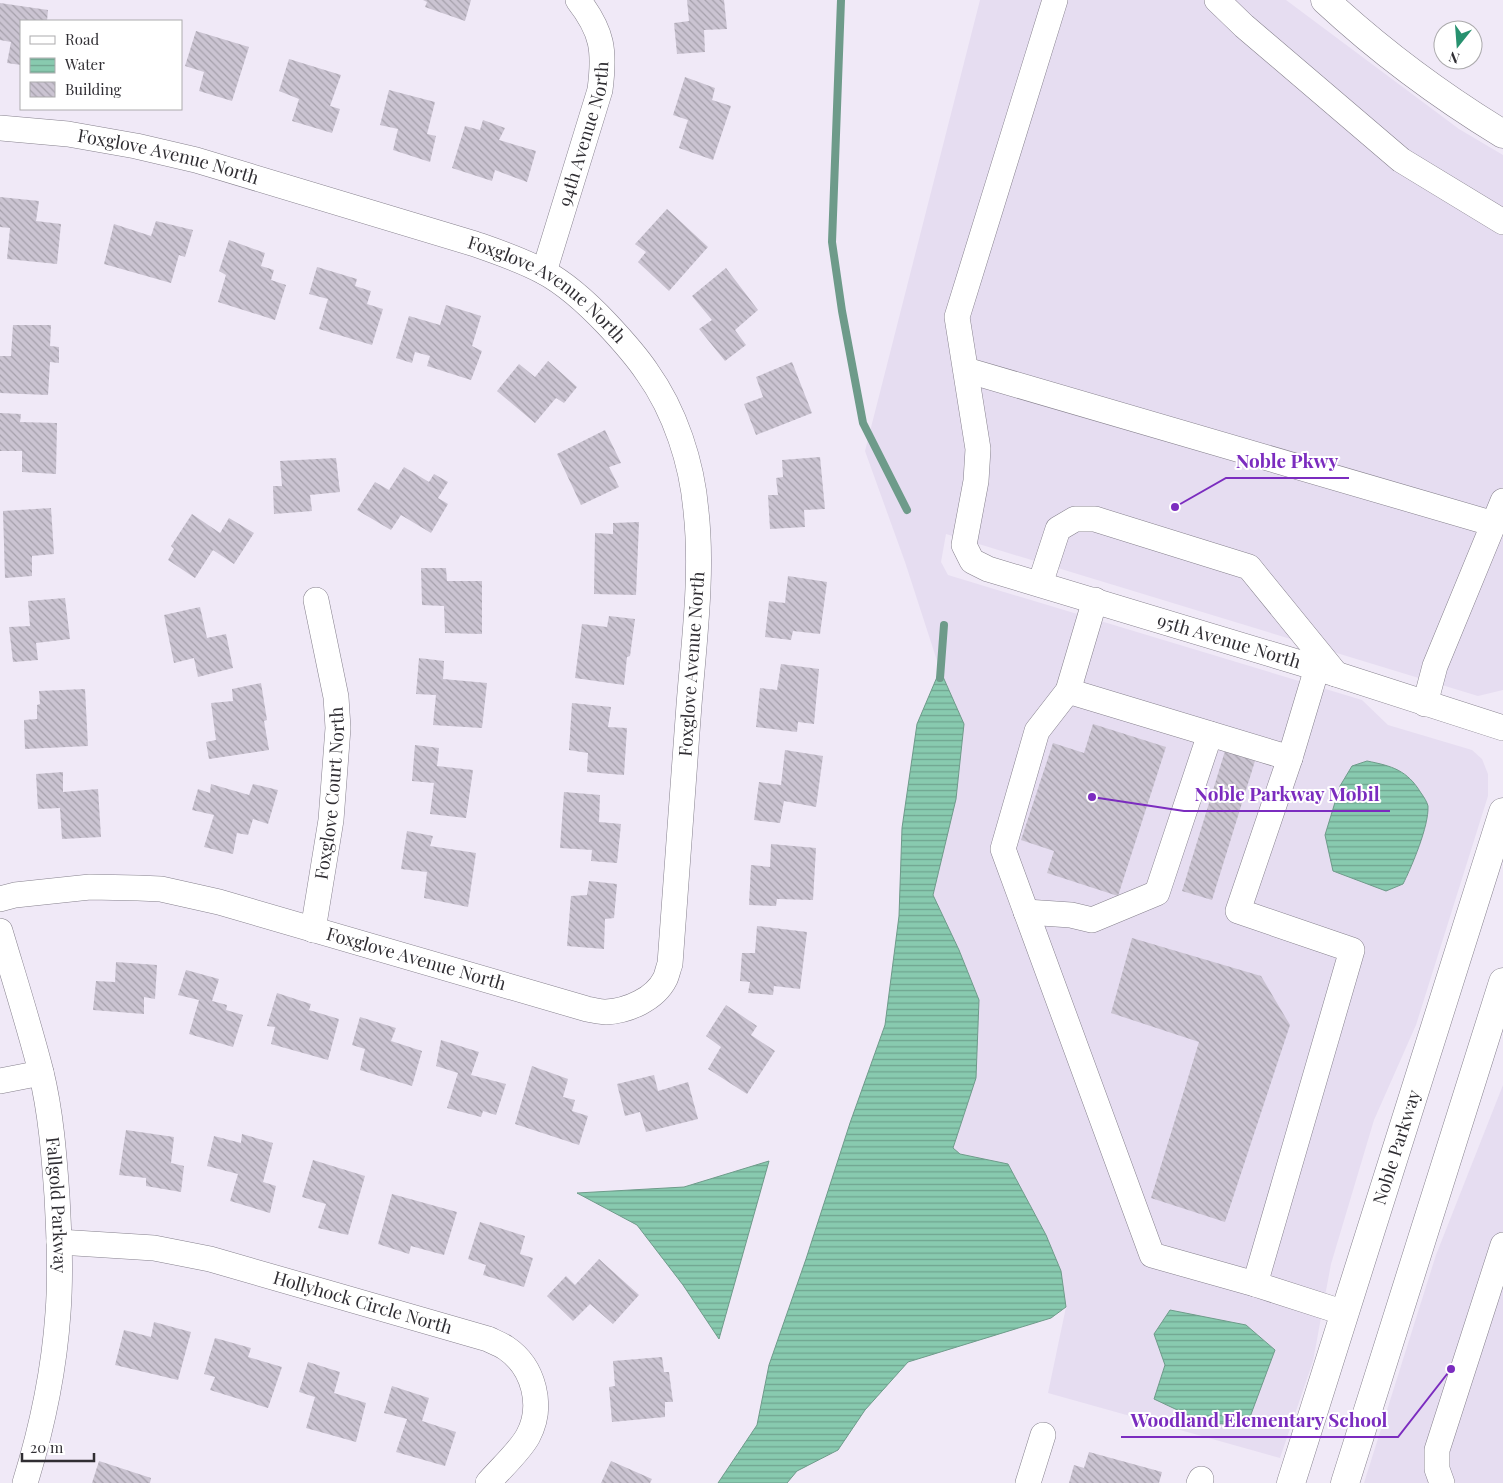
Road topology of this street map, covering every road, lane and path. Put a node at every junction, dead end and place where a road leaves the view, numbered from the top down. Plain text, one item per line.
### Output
1 (578, 0) edge
2 (1054, 0) edge
3 (1217, 0) edge
4 (1325, 0) edge
5 (0, 128) edge
6 (1503, 134) edge
7 (1503, 222) edge
8 (544, 272) junction
9 (966, 370) junction
10 (1503, 500) edge
11 (1494, 524) junction
12 (1040, 584) junction
13 (316, 600) dead end
14 (1095, 600) junction
15 (1326, 671) junction
16 (1068, 691) junction
17 (1425, 704) junction
18 (1503, 728) edge
19 (1210, 734) junction
20 (1290, 758) junction
21 (1503, 812) edge
22 (0, 899) edge
23 (1026, 912) junction
24 (314, 930) junction
25 (0, 931) edge
26 (1503, 982) edge
27 (41, 1073) junction
28 (0, 1081) edge
29 (59, 1242) junction
30 (1503, 1245) edge
31 (1256, 1284) junction
32 (1345, 1313) junction
33 (1043, 1434) dead end
34 (25, 1483) edge
35 (488, 1483) edge
36 (1028, 1483) edge
37 (1291, 1483) edge
38 (1345, 1483) edge
39 (1442, 1483) edge

1 - 8 street, 94th Avenue North
2 - 9 street
3 - 7 street
4 - 6 main road
5 - 8 street, Foxglove Avenue North
8 - 24 street, Foxglove Avenue North
9 - 11 street
9 - 12 street, 95th Avenue North
10 - 11 street
11 - 17 street
12 - 14 street, 95th Avenue North
12 - 15 street
13 - 24 street, Foxglove Court North
14 - 15 street, 95th Avenue North
14 - 16 street
15 - 17 street, 95th Avenue North
15 - 20 street
16 - 19 street
16 - 23 street
17 - 18 street, 95th Avenue North
19 - 20 street
19 - 23 street
20 - 31 street
21 - 32 main road, Noble Parkway
22 - 24 street, Foxglove Avenue North
23 - 31 street
25 - 27 street, Fallgold Parkway
26 - 38 main road
27 - 28 street
27 - 29 street, Fallgold Parkway
29 - 34 street, Fallgold Parkway
29 - 35 street, Hollyhock Circle North
30 - 39 street
31 - 32 street
32 - 37 main road, Noble Parkway
33 - 36 street

